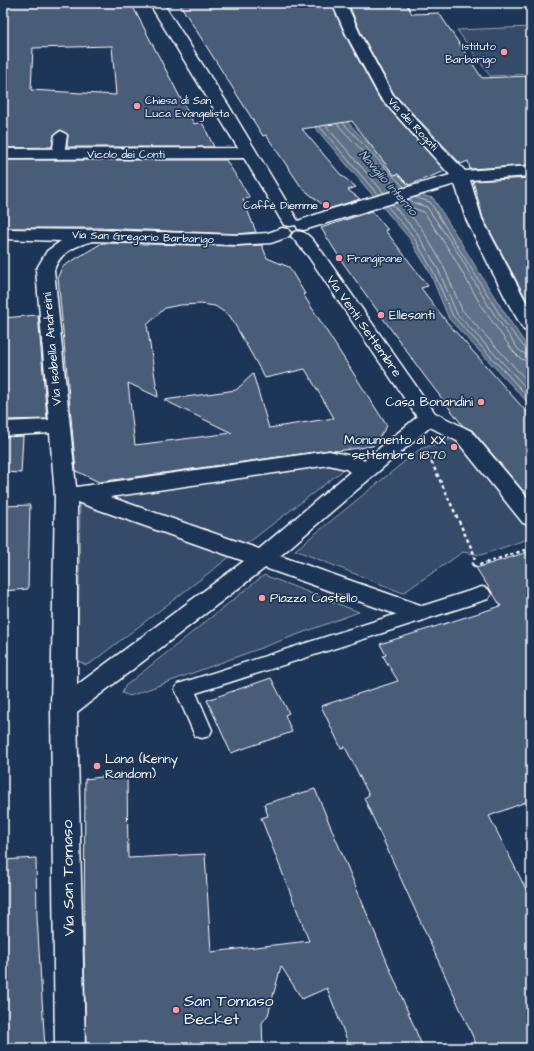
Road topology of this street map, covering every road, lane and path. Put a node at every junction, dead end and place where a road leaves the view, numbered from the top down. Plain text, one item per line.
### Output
1 (156, 3) edge
2 (339, 3) edge
3 (61, 135) dead end
4 (249, 153) junction
5 (3, 154) edge
6 (58, 154) junction
7 (531, 171) edge
8 (461, 176) junction
9 (294, 229) junction
10 (3, 234) edge
11 (99, 235) junction
12 (531, 326) edge
13 (428, 418) junction
14 (59, 426) junction
15 (3, 429) edge
16 (365, 473) junction
17 (72, 495) junction
18 (531, 517) edge
19 (531, 548) edge
20 (263, 558) junction
21 (482, 594) dead end
22 (418, 613) junction
23 (64, 708) junction
24 (202, 730) dead end
25 (70, 1048) edge

1 - 4 street, Via Venti Settembre
2 - 8 street, Via dei Rogati
3 - 6 lane
4 - 6 street, Vicolo dei Conti
4 - 9 street, Via Venti Settembre
5 - 6 street, Vicolo dei Conti
7 - 8 street, Via San Gregorio Barbarigo
8 - 9 street, Via San Gregorio Barbarigo
8 - 12 street
9 - 11 street, Via San Gregorio Barbarigo
9 - 13 street, Via Venti Settembre
10 - 11 street, Via San Gregorio Barbarigo
11 - 14 street, Via Isabella Andreini
13 - 16 street
13 - 18 street
13 - 19 path
14 - 15 street
14 - 17 street, Via Isabella Andreini
16 - 17 street
16 - 20 street
17 - 20 street
17 - 23 street
20 - 22 street
20 - 23 street
21 - 22 lane
22 - 24 lane
23 - 25 street, Via San Tomaso

